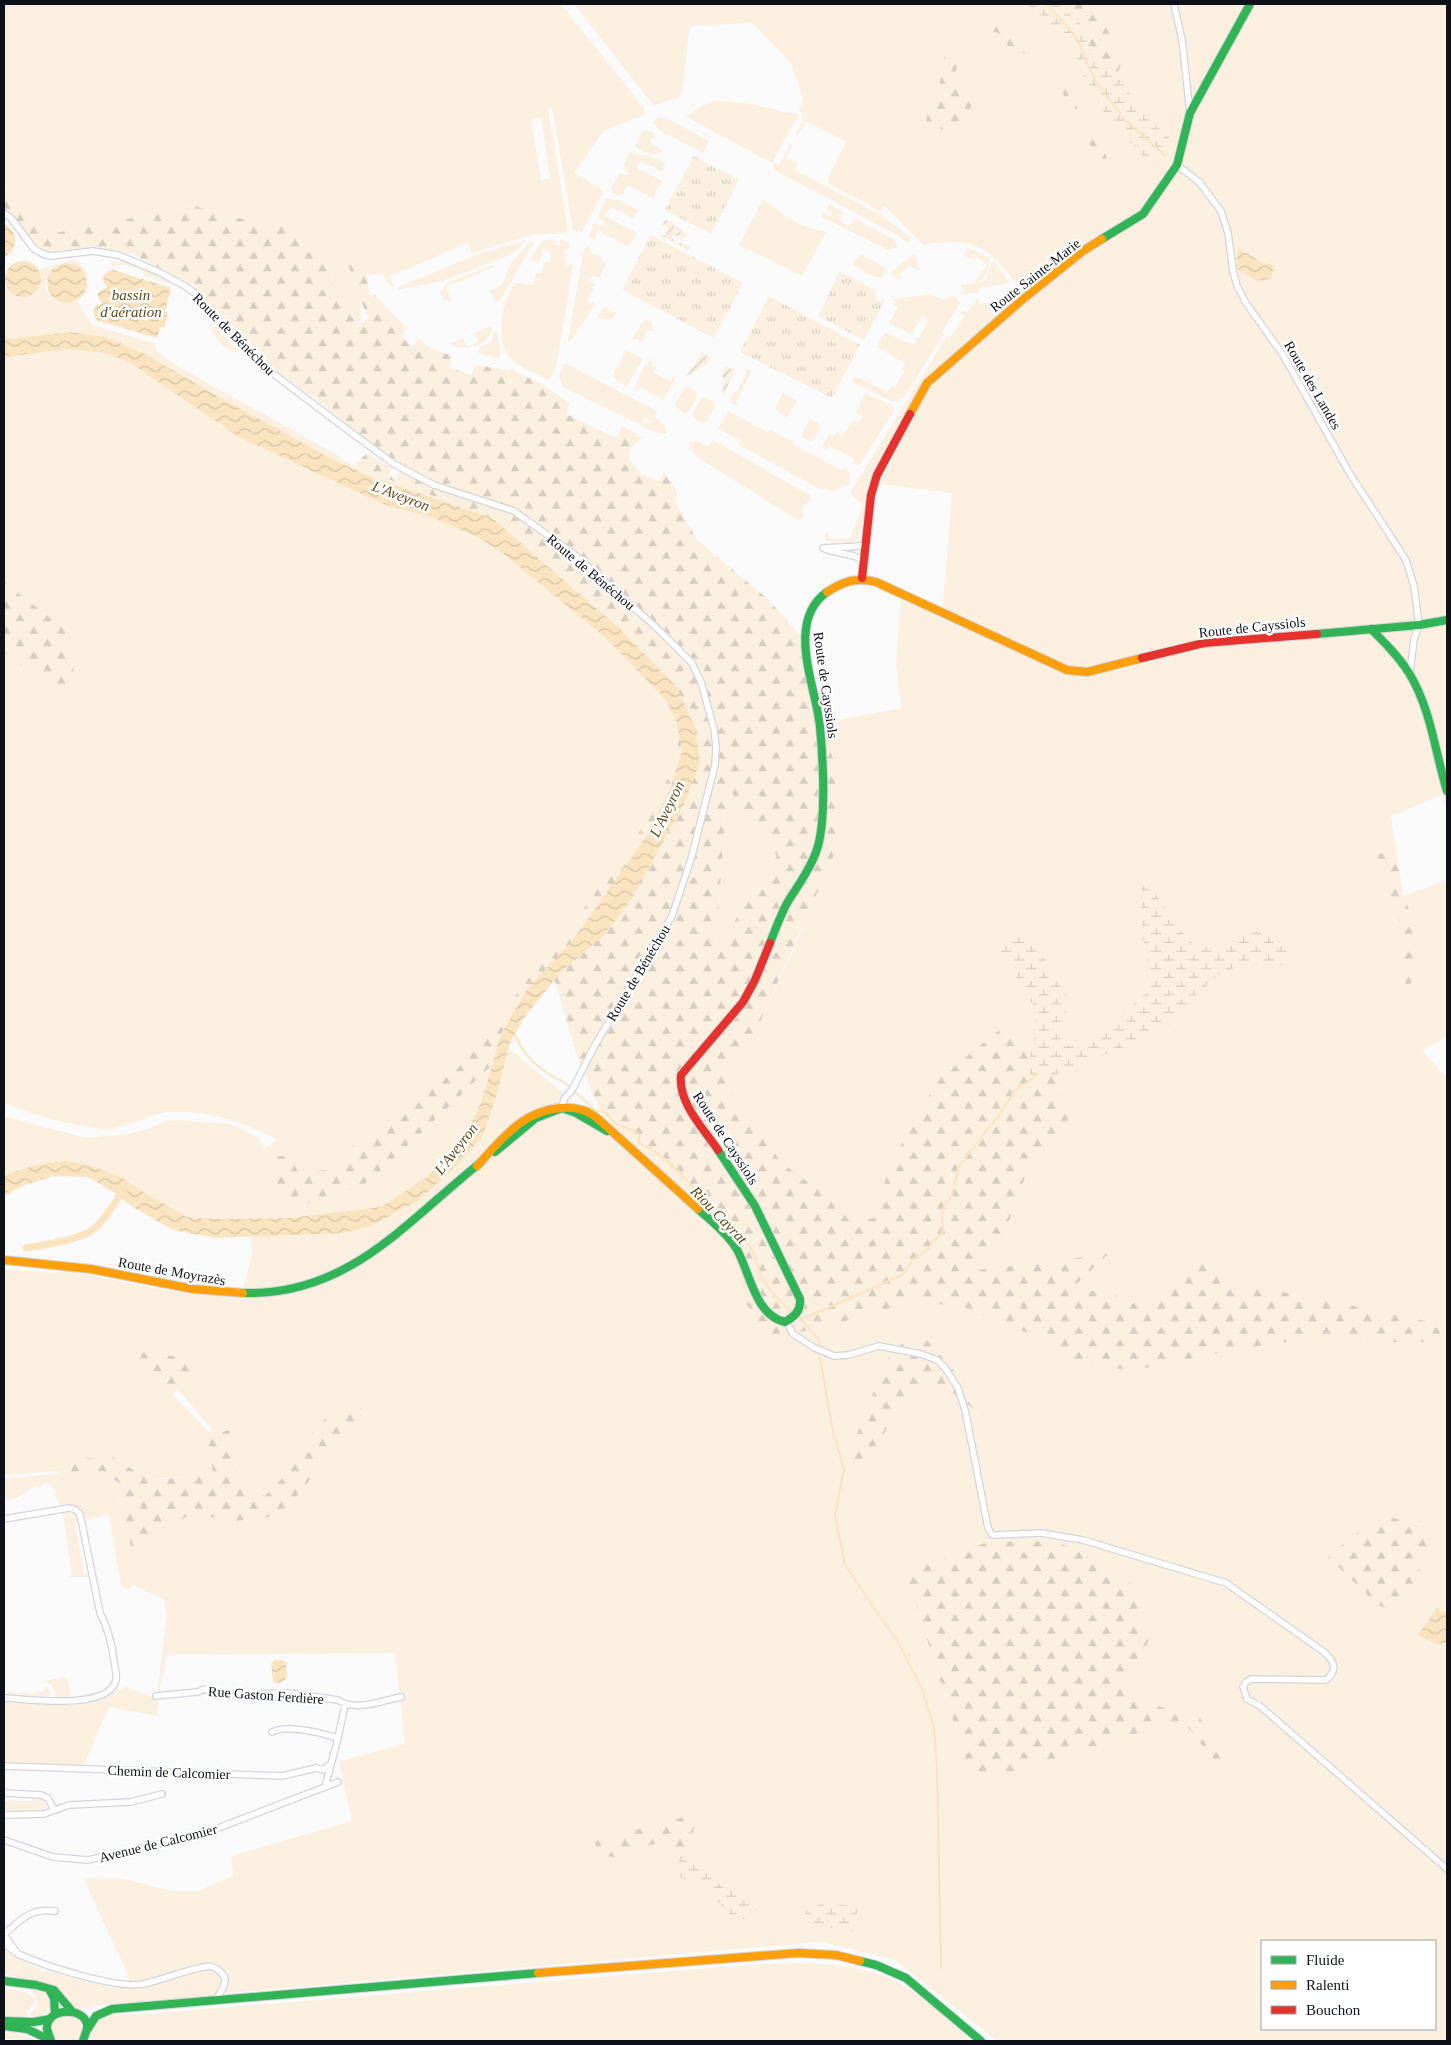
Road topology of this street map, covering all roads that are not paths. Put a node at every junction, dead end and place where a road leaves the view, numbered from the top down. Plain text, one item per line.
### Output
1 (1174, 4) edge
2 (1250, 4) edge
3 (1190, 113) junction
4 (1177, 165) junction
5 (4, 213) edge
6 (866, 545) junction
7 (864, 560) junction
8 (862, 578) junction
9 (1447, 620) edge
10 (1418, 625) junction
11 (1371, 629) junction
12 (1410, 674) junction
13 (1447, 791) edge
14 (562, 1108) junction
15 (4, 1260) edge
16 (789, 1321) junction
17 (4, 1519) edge
18 (156, 1696) dead end
19 (401, 1697) dead end
20 (4, 1698) edge
21 (345, 1705) junction
22 (272, 1732) dead end
23 (338, 1738) junction
24 (331, 1764) junction
25 (4, 1766) edge
26 (338, 1782) dead end
27 (325, 1787) junction
28 (4, 1793) edge
29 (162, 1794) dead end
30 (54, 1810) junction
31 (4, 1815) edge
32 (4, 1840) edge
33 (1447, 1869) edge
34 (55, 1911) dead end
35 (4, 1936) edge
36 (4, 1981) edge
37 (49, 1989) junction
38 (215, 2000) junction
39 (112, 2009) junction
40 (74, 2011) junction
41 (52, 2017) junction
42 (4, 2021) edge
43 (4, 2026) edge
44 (86, 2037) edge
45 (50, 2041) edge
46 (981, 2041) edge

1 - 3 street
2 - 3 street, Route Sainte-Marie
3 - 4 street, Route Sainte-Marie
4 - 6 street, Route Sainte-Marie
4 - 10 street, Route des Landes
5 - 14 street, Route de Bénéchou
6 - 7 street, Route Sainte-Marie
6 - 7 street
7 - 8 street, Route Sainte-Marie
8 - 11 street, Route de Cayssiols
8 - 16 street, Route de Cayssiols
9 - 10 street
10 - 11 street, Route de Cayssiols
10 - 12 street, Route des Landes
11 - 12 street
12 - 13 street
14 - 15 street, Route de Moyrazès
14 - 16 street
16 - 33 street
17 - 20 street
18 - 21 street, Rue Gaston Ferdière
19 - 21 street
21 - 23 street, Rue Gaston Ferdière
22 - 23 street
23 - 24 street, Rue Gaston Ferdière
24 - 25 street, Chemin de Calcomier
24 - 27 street, Rue Gaston Ferdière
26 - 27 street, Avenue de Calcomier
27 - 32 street, Avenue de Calcomier
28 - 30 street
29 - 30 street
30 - 31 street
34 - 35 street
35 - 38 street
36 - 37 street
37 - 40 street
37 - 41 street
38 - 39 street
38 - 46 street
39 - 40 street
39 - 44 street
40 - 41 street
40 - 44 street
41 - 42 street
41 - 45 street
43 - 45 street

